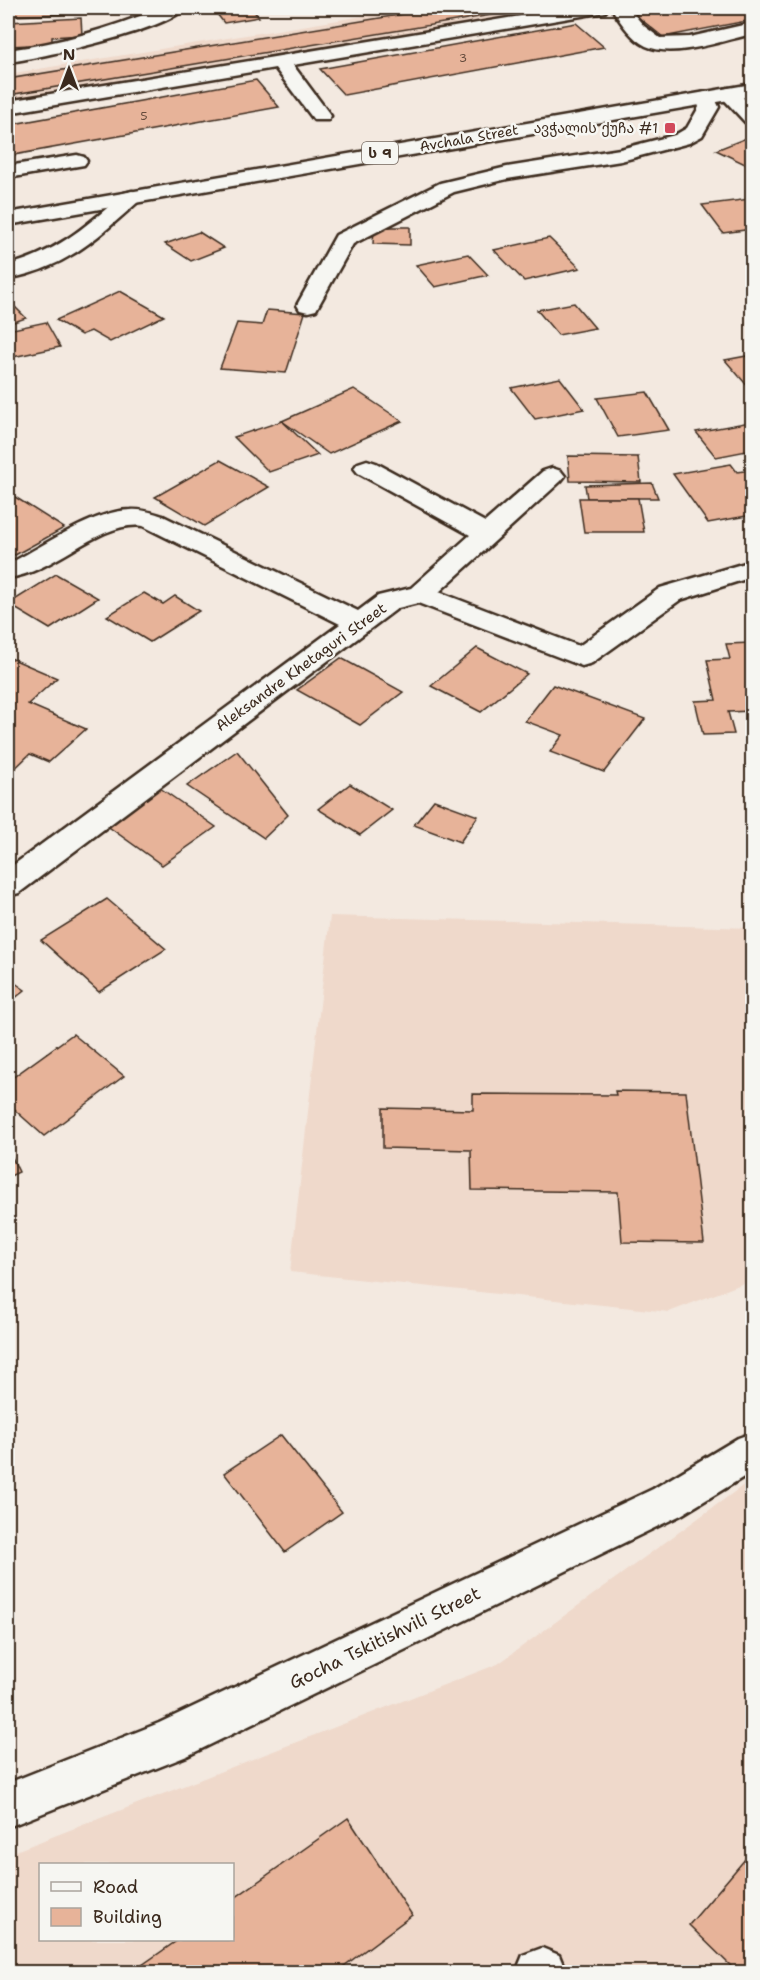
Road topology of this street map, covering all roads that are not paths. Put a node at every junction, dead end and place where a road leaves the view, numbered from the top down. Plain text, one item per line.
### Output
1 (118, 8) edge
2 (175, 8) edge
3 (599, 8) edge
4 (625, 8) edge
5 (119, 28) junction
6 (753, 29) edge
7 (8, 56) edge
8 (280, 61) junction
9 (753, 90) edge
10 (729, 94) junction
11 (706, 98) junction
12 (8, 107) edge
13 (321, 116) dead end
14 (753, 118) edge
15 (78, 160) dead end
16 (8, 172) edge
17 (132, 197) junction
18 (8, 219) edge
19 (8, 272) edge
20 (308, 305) dead end
21 (367, 468) dead end
22 (552, 476) dead end
23 (487, 534) junction
24 (753, 569) edge
25 (8, 570) edge
26 (420, 594) junction
27 (359, 623) junction
28 (8, 885) edge
29 (753, 1451) edge
30 (8, 1805) edge

1 - 5 main road
2 - 5 main road
3 - 8 main road
4 - 6 main road
5 - 7 main road
8 - 12 main road
8 - 13 main road
9 - 10 main road, Avchala Street / ს 9
10 - 11 main road, Avchala Street / ს 9
10 - 14 main road
11 - 17 main road, Avchala Street / ს 9
11 - 20 main road
15 - 16 main road
17 - 18 main road, Avchala Street / ს 9
17 - 19 main road
21 - 23 main road
22 - 23 main road
23 - 26 main road
24 - 26 main road
25 - 27 main road
26 - 27 main road, Aleksandre Khetaguri Street
27 - 28 main road, Aleksandre Khetaguri Street
29 - 30 main road, Gocha Tskitishvili Street

